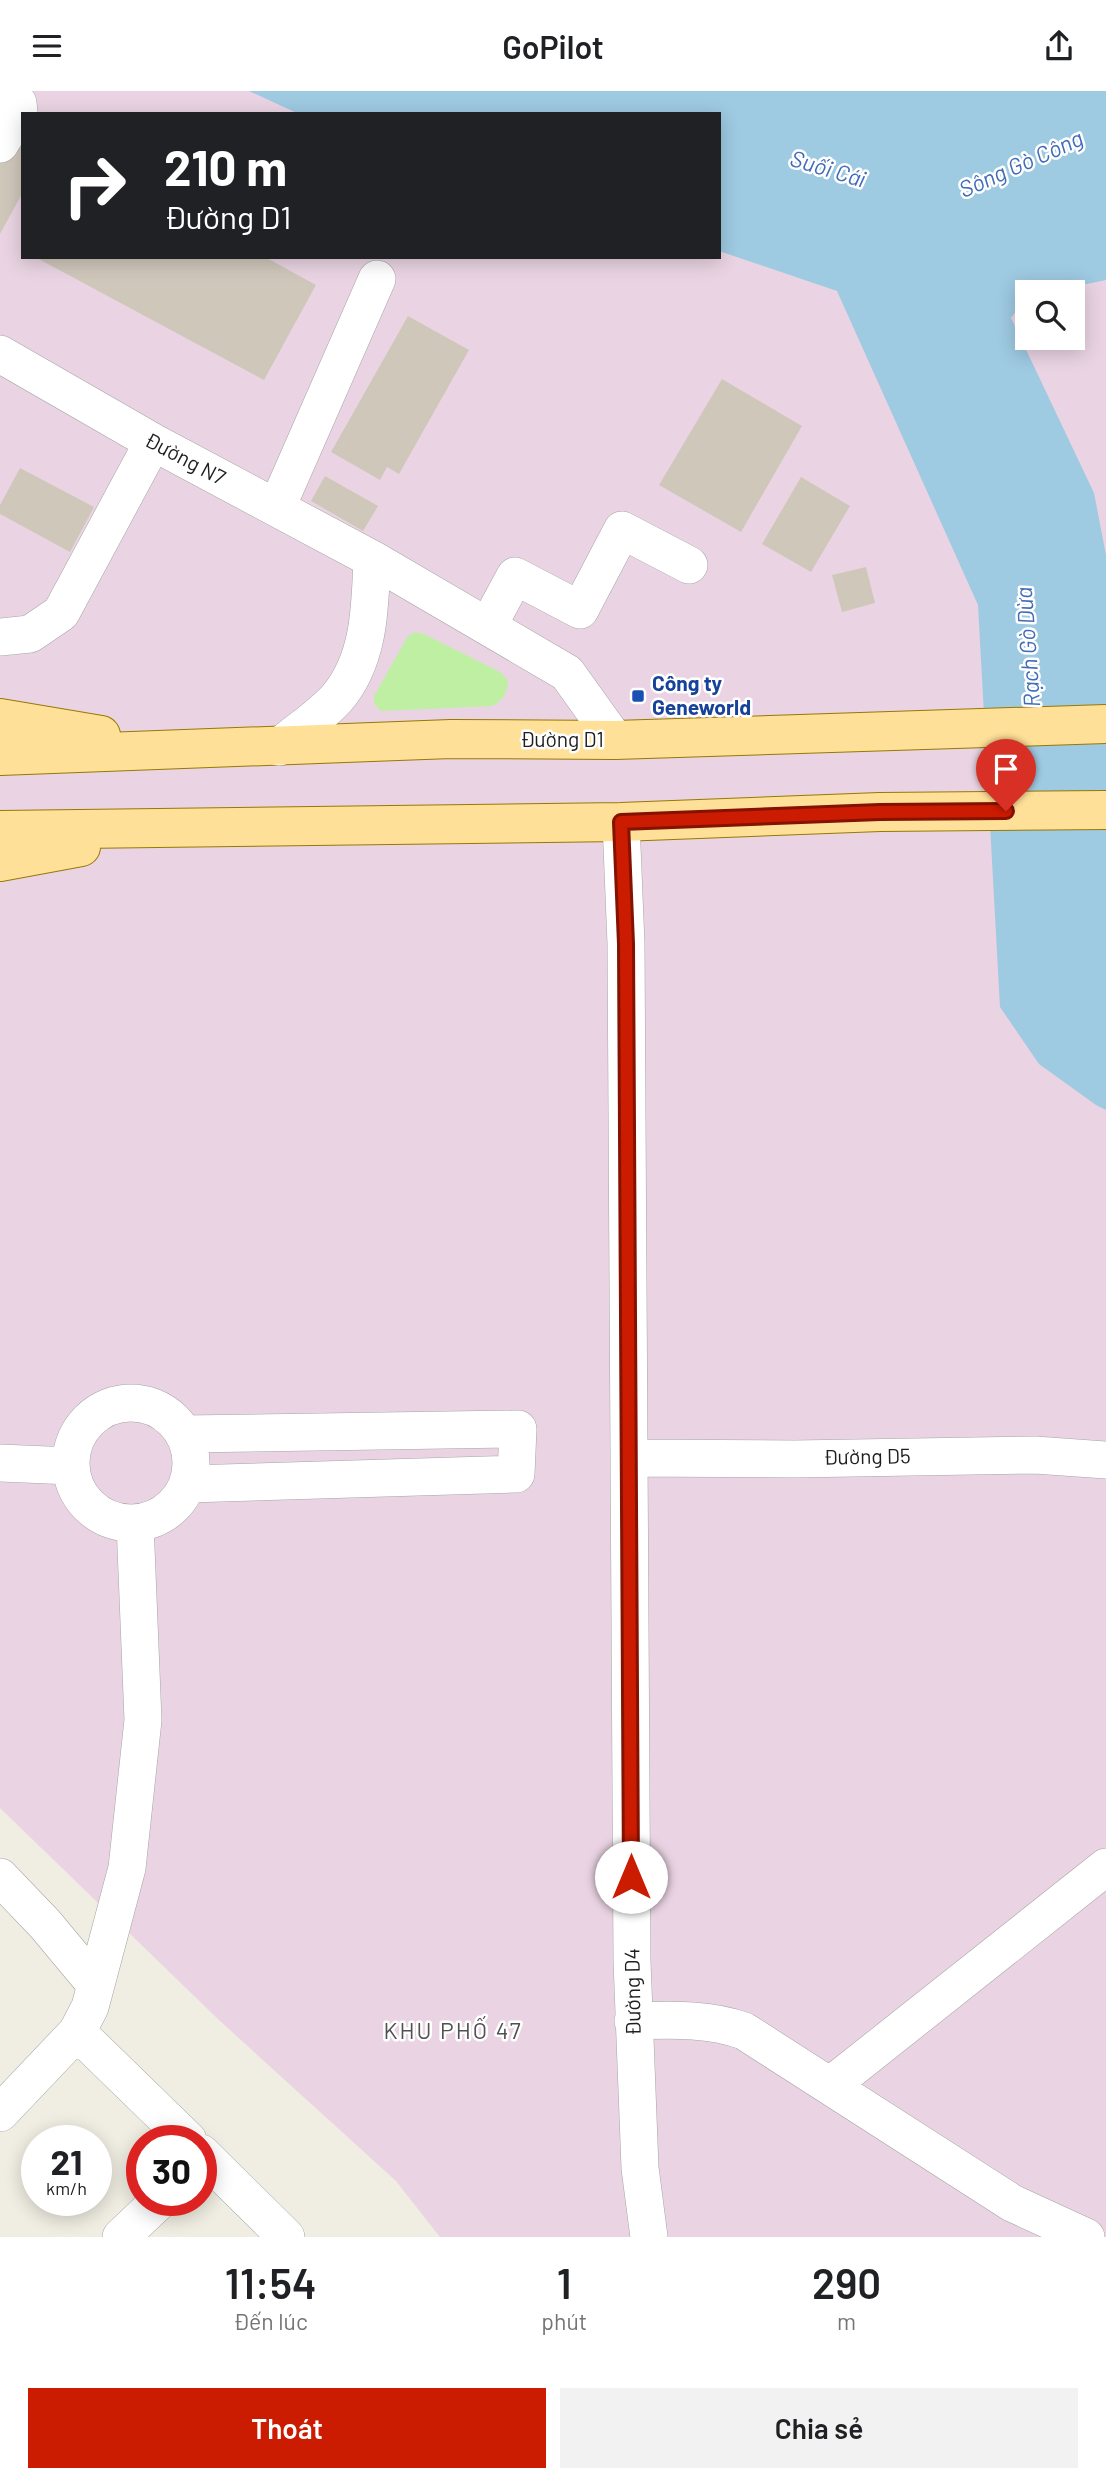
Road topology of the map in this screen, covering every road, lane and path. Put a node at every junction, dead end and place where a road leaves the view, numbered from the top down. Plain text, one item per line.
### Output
1 (5, 91) edge
2 (0, 144) edge
3 (377, 279) dead end
4 (0, 354) edge
5 (153, 442) junction
6 (277, 507) junction
7 (372, 559) junction
8 (689, 565) dead end
9 (488, 626) junction
10 (0, 637) edge
11 (0, 718) edge
12 (1106, 725) edge
13 (615, 740) junction
14 (279, 747) junction
15 (179, 748) junction
16 (9, 755) edge
17 (1106, 810) edge
18 (621, 822) junction
19 (881, 825) junction
20 (185, 828) junction
21 (13, 830) edge
22 (1106, 835) edge
23 (0, 862) edge
24 (184, 1434) junction
25 (629, 1458) junction
26 (1106, 1459) edge
27 (0, 1463) edge
28 (71, 1466) junction
29 (188, 1484) junction
30 (135, 1523) junction
31 (1106, 1867) edge
32 (0, 1877) edge
33 (95, 1984) junction
34 (633, 2021) junction
35 (77, 2032) junction
36 (831, 2085) junction
37 (0, 2113) edge
38 (171, 2125) edge
39 (217, 2170) edge
40 (143, 2216) edge
41 (121, 2237) edge
42 (286, 2237) edge
43 (649, 2237) edge
44 (1086, 2237) edge

1 - 2 street
3 - 6 street
4 - 5 street, Đường N7
5 - 6 street, Đường N7
5 - 10 street
6 - 7 street, Đường N7
7 - 9 street, Đường N7
7 - 14 street
8 - 9 street
9 - 13 street, Đường N7
11 - 15 main road
12 - 13 main road, Đường D1
13 - 14 main road, Đường D1
14 - 15 main road, Đường D1
15 - 16 main road, Đường D1
17 - 19 main road
18 - 19 main road
18 - 20 main road
18 - 25 street, Đường D4
19 - 22 main road
20 - 21 main road
20 - 23 main road
24 - 28 street
24 - 29 street
24 - 29 street
25 - 26 street, Đường D5
25 - 34 street, Đường D4
27 - 28 street
28 - 30 street
29 - 30 street
30 - 33 street
31 - 36 street
32 - 33 street
33 - 35 street
34 - 36 street
34 - 43 street, Đường D4
35 - 37 street
35 - 38 street
36 - 44 street
39 - 42 street
40 - 41 street

